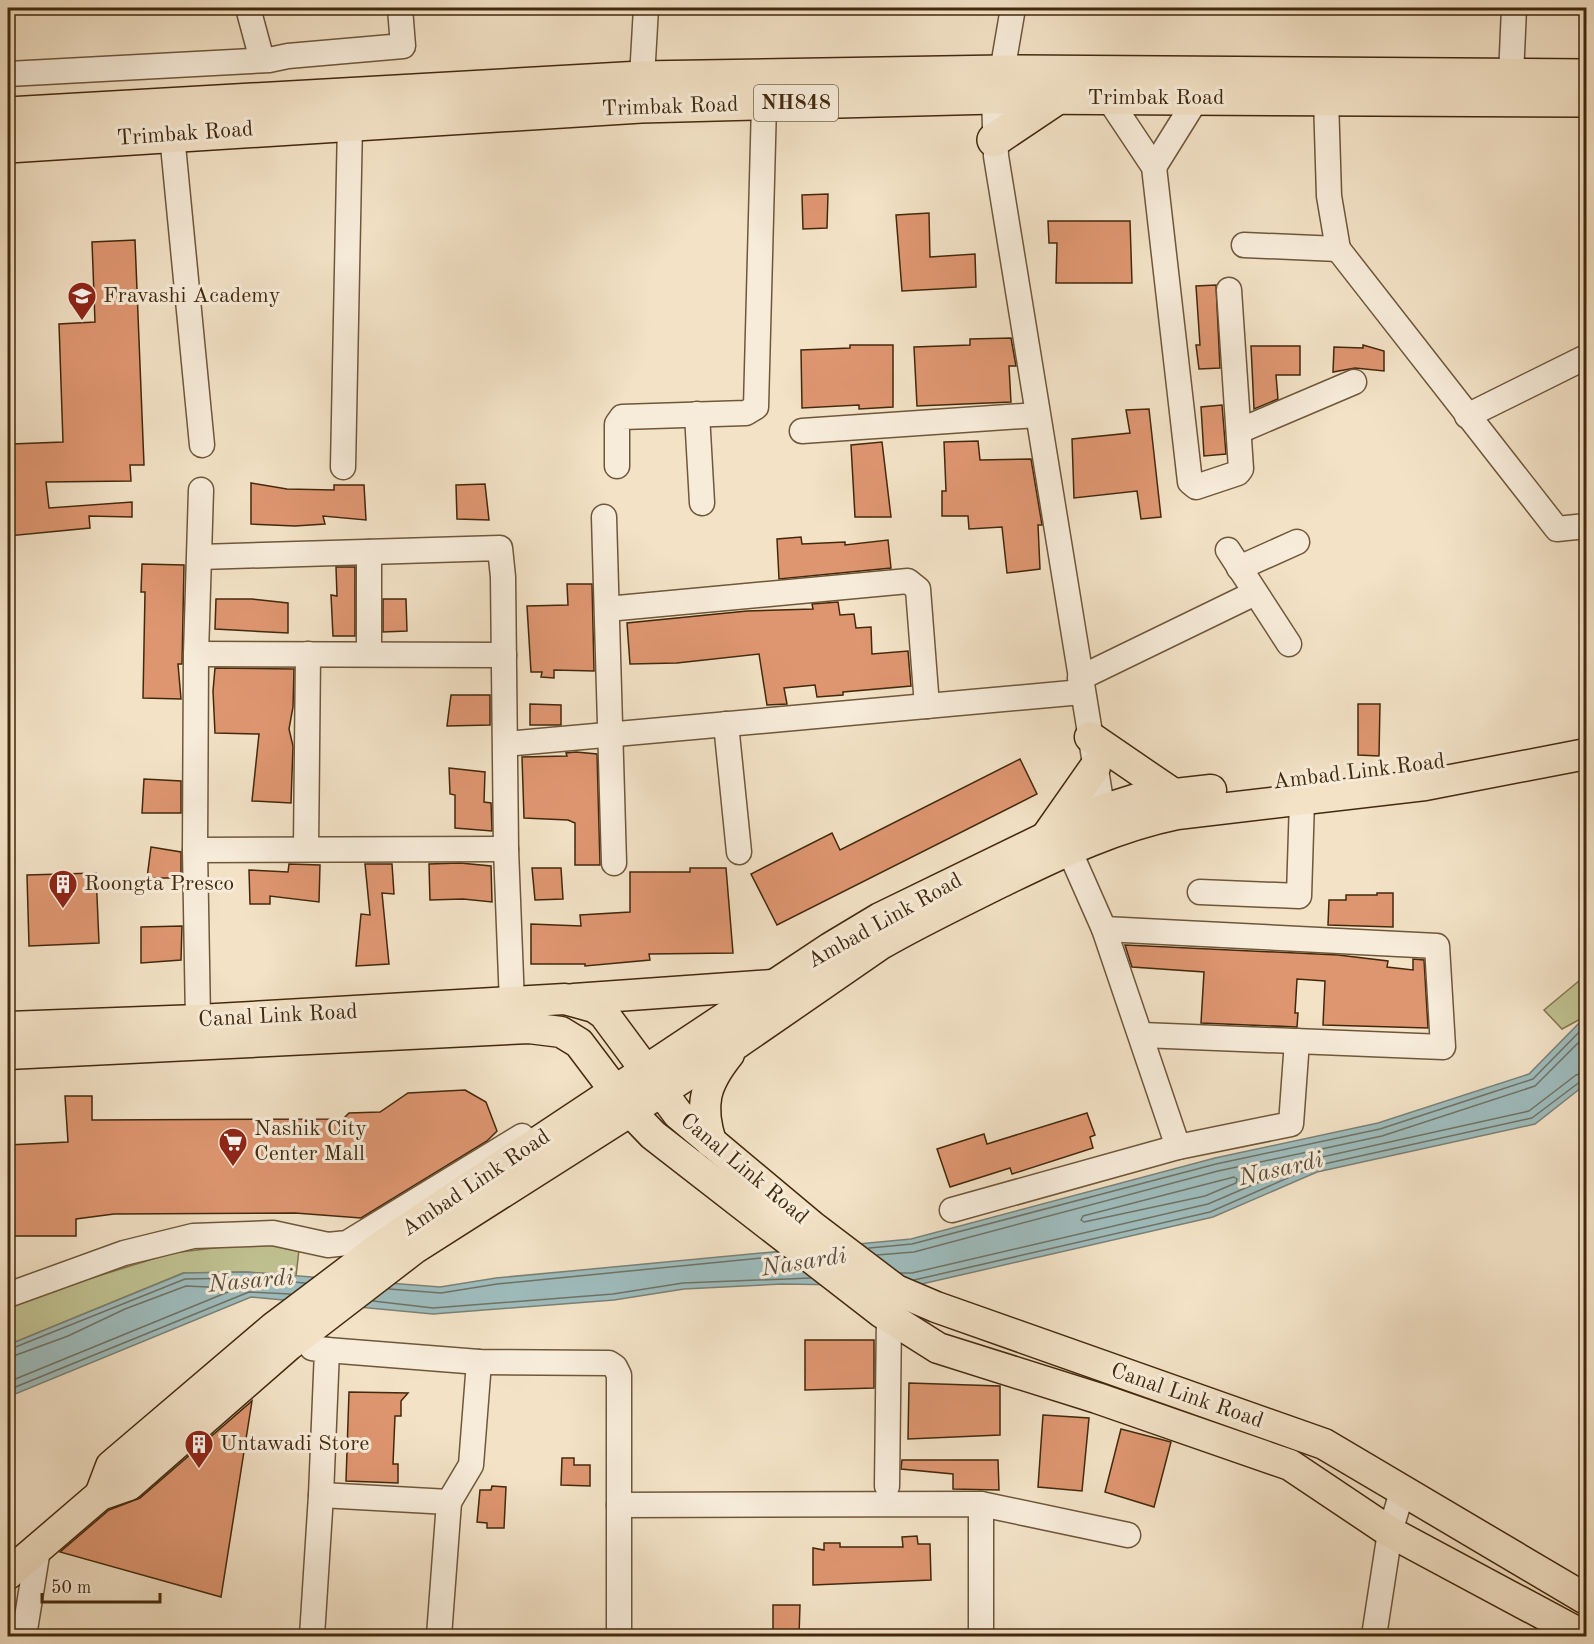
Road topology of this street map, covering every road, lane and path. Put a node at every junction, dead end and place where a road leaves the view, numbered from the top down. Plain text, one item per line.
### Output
1 (248, 8) edge
2 (400, 8) edge
3 (646, 8) edge
4 (1013, 8) edge
5 (1514, 8) edge
6 (266, 60) junction
7 (8, 74) edge
8 (1511, 76) junction
9 (1587, 76) edge
10 (998, 85) junction
11 (642, 92) junction
12 (270, 93) junction
13 (1058, 97) junction
14 (1108, 98) junction
15 (1197, 98) junction
16 (1326, 99) junction
17 (1587, 100) edge
18 (764, 104) junction
19 (8, 114) edge
20 (350, 123) junction
21 (172, 135) junction
22 (994, 140) junction
23 (8, 146) edge
24 (1154, 167) junction
25 (1244, 245) dead end
26 (1338, 249) junction
27 (1229, 290) dead end
28 (1587, 357) edge
29 (1354, 382) dead end
30 (697, 414) junction
31 (1037, 415) junction
32 (1467, 416) junction
33 (802, 431) dead end
34 (1239, 431) junction
35 (202, 445) dead end
36 (617, 466) dead end
37 (343, 467) dead end
38 (201, 490) dead end
39 (702, 503) dead end
40 (604, 516) dead end
41 (1587, 526) edge
42 (1298, 542) dead end
43 (369, 552) junction
44 (200, 557) junction
45 (1255, 593) junction
46 (607, 609) junction
47 (1288, 644) dead end
48 (196, 654) junction
49 (308, 654) junction
50 (369, 654) junction
51 (504, 655) junction
52 (1081, 685) junction
53 (927, 706) junction
54 (726, 724) junction
55 (1587, 732) edge
56 (610, 734) junction
57 (1090, 737) junction
58 (506, 744) junction
59 (1587, 754) edge
60 (1095, 766) junction
61 (1172, 793) junction
62 (1302, 800) junction
63 (1104, 822) junction
64 (1059, 838) junction
65 (306, 848) junction
66 (506, 849) junction
67 (195, 850) junction
68 (739, 852) dead end
69 (614, 863) dead end
70 (1200, 892) dead end
71 (1104, 929) junction
72 (774, 985) junction
73 (565, 999) junction
74 (512, 1004) junction
75 (198, 1020) junction
76 (8, 1027) edge
77 (1142, 1035) junction
78 (1297, 1041) junction
79 (739, 1042) junction
80 (8, 1054) edge
81 (654, 1081) junction
82 (623, 1101) junction
83 (711, 1142) junction
84 (1178, 1147) junction
85 (513, 1150) junction
86 (952, 1210) dead end
87 (802, 1235) junction
88 (8, 1294) edge
89 (884, 1302) junction
90 (300, 1338) junction
91 (479, 1362) junction
92 (886, 1486) dead end
93 (1402, 1492) junction
94 (321, 1495) junction
95 (449, 1502) junction
96 (981, 1504) junction
97 (619, 1505) junction
98 (1390, 1532) junction
99 (1128, 1535) dead end
100 (38, 1549) junction
101 (8, 1574) edge
102 (1587, 1599) edge
103 (24, 1636) edge
104 (312, 1636) edge
105 (439, 1636) edge
106 (619, 1636) edge
107 (981, 1636) edge
108 (1374, 1636) edge
109 (1584, 1636) edge

1 - 6 street
2 - 6 street
3 - 11 street
4 - 10 street
5 - 8 street
6 - 7 street
6 - 12 street
8 - 9 highway, Trimbak Road / NH848
8 - 10 highway, Trimbak Road / NH848
10 - 11 highway, Trimbak Road / NH848
10 - 13 highway, Trimbak Road / NH848
10 - 18 highway, Trimbak Road / NH848
10 - 22 street
11 - 12 highway, Trimbak Road
11 - 18 highway, Trimbak Road / NH848
11 - 20 highway, Trimbak Road / NH848
12 - 19 highway, Trimbak Road
13 - 14 highway, Trimbak Road / NH848
13 - 22 highway
14 - 15 highway, Trimbak Road / NH848
14 - 24 street
15 - 16 highway, Trimbak Road / NH848
15 - 24 street
16 - 17 highway, Trimbak Road / NH848
16 - 26 street
18 - 30 street
20 - 21 highway, Trimbak Road / NH848
20 - 37 street
21 - 23 highway, Trimbak Road / NH848
21 - 35 street
22 - 31 street
24 - 34 street
25 - 26 street
26 - 32 street
27 - 34 street
28 - 32 street
29 - 34 street
30 - 36 street
30 - 39 street
31 - 33 street
31 - 52 street
32 - 41 street
38 - 44 street
40 - 46 street
42 - 45 street
43 - 44 street
43 - 50 street
43 - 51 street
44 - 48 street
45 - 47 street
45 - 52 street
46 - 53 street
46 - 56 street
48 - 49 street
48 - 67 street
49 - 50 street
49 - 65 street
50 - 51 street
51 - 58 street
52 - 53 street
52 - 57 street
53 - 54 street
54 - 56 street
54 - 68 street
55 - 61 main road, Ambad Link Road
56 - 58 street
56 - 69 street
57 - 60 street
57 - 61 main road
58 - 66 street
59 - 62 main road, Ambad Link Road
60 - 63 street
60 - 64 main road
61 - 63 main road, Ambad Link Road
62 - 63 main road, Ambad Link Road
62 - 70 street
63 - 64 main road, Ambad Link Road
64 - 71 street
64 - 72 main road, Ambad Link Road
64 - 79 main road, Ambad Link Road
65 - 66 street
65 - 67 street
66 - 74 street
67 - 75 street
71 - 77 street
71 - 78 street
72 - 73 main road
72 - 81 main road, Ambad Link Road
73 - 74 main road, Canal Link Road
73 - 81 main road, Canal Link Road
74 - 75 main road, Canal Link Road
75 - 76 main road, Canal Link Road
77 - 78 street
77 - 84 street
78 - 84 street
79 - 81 main road, Ambad Link Road
79 - 83 main road
80 - 82 main road, Canal Link Road
81 - 82 main road, Ambad Link Road
81 - 83 main road, Canal Link Road
82 - 85 main road, Ambad Link Road
82 - 87 main road, Canal Link Road
82 - 90 main road, Ambad Link Road
83 - 87 main road, Canal Link Road
84 - 86 street
85 - 88 street
85 - 90 main road, Ambad Link Road
87 - 89 main road, Canal Link Road
89 - 92 street
89 - 93 main road, Canal Link Road
89 - 98 main road, Canal Link Road
90 - 91 street
90 - 94 street
90 - 100 main road
91 - 95 street
91 - 97 street
93 - 98 street
93 - 102 main road, Canal Link Road
94 - 95 street
94 - 104 street
95 - 105 street
96 - 97 street
96 - 99 street
96 - 107 street
97 - 106 street
98 - 108 street
98 - 109 main road, Canal Link Road
100 - 101 main road
100 - 103 street

